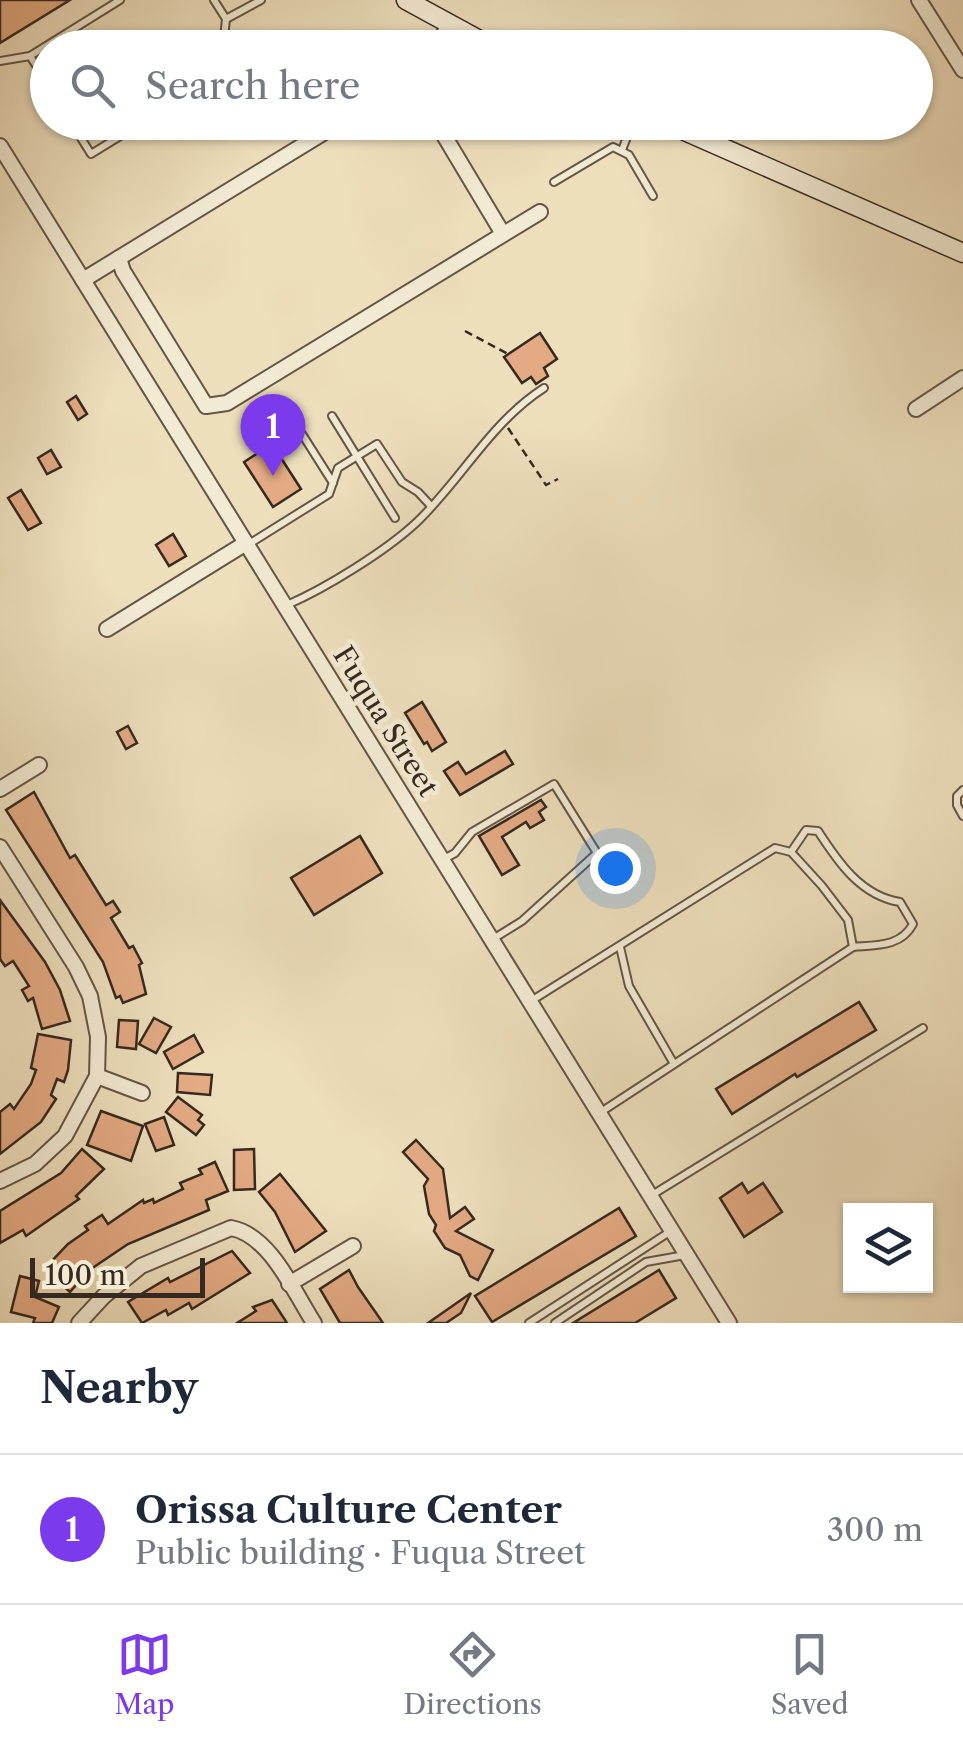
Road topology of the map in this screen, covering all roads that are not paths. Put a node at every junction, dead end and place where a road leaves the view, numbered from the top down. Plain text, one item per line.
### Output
1 (120, 0) edge
2 (214, 0) edge
3 (261, 0) edge
4 (406, 0) edge
5 (919, 0) edge
6 (226, 19) junction
7 (72, 30) edge
8 (225, 30) edge
9 (436, 30) edge
10 (30, 56) edge
11 (0, 60) edge
12 (963, 70) edge
13 (83, 140) edge
14 (114, 140) edge
15 (311, 140) edge
16 (447, 140) edge
17 (626, 140) edge
18 (705, 140) edge
19 (0, 146) edge
20 (622, 150) junction
21 (554, 182) dead end
22 (652, 196) dead end
23 (540, 212) dead end
24 (503, 234) junction
25 (963, 252) edge
26 (119, 258) junction
27 (84, 280) junction
28 (963, 378) edge
29 (544, 388) dead end
30 (916, 409) dead end
31 (332, 416) dead end
32 (302, 434) dead end
33 (357, 456) junction
34 (333, 483) junction
35 (432, 506) junction
36 (395, 518) dead end
37 (247, 544) junction
38 (286, 606) junction
39 (107, 630) dead end
40 (39, 765) dead end
41 (0, 789) edge
42 (963, 790) edge
43 (963, 816) edge
44 (0, 847) edge
45 (791, 852) junction
46 (443, 860) junction
47 (492, 940) junction
48 (620, 947) junction
49 (854, 947) junction
50 (530, 1002) junction
51 (923, 1028) dead end
52 (674, 1064) junction
53 (96, 1076) junction
54 (142, 1092) dead end
55 (599, 1113) junction
56 (0, 1181) edge
57 (650, 1196) junction
58 (672, 1231) junction
59 (352, 1246) dead end
60 (687, 1255) junction
61 (289, 1284) junction
62 (79, 1323) edge
63 (314, 1323) edge
64 (529, 1323) edge
65 (555, 1323) edge
66 (729, 1323) edge

1 - 7 lane
2 - 6 lane
3 - 6 lane
4 - 9 main road
5 - 12 street
6 - 8 lane
10 - 11 lane
13 - 14 lane
15 - 26 street
16 - 24 street
17 - 20 lane
18 - 25 main road
19 - 27 street, Fuqua Street
20 - 21 lane
20 - 22 lane
23 - 24 street
24 - 26 street
26 - 27 street
27 - 37 street, Fuqua Street
28 - 30 street
29 - 35 lane
31 - 33 lane
32 - 34 lane
33 - 34 lane
33 - 35 lane
33 - 36 lane
34 - 37 lane
35 - 38 lane
37 - 38 street, Fuqua Street
37 - 39 street
38 - 46 street, Fuqua Street
40 - 41 street
42 - 43 lane
44 - 53 street
45 - 48 lane
45 - 49 lane
45 - 49 lane
46 - 47 street, Fuqua Street
46 - 47 lane
47 - 50 street, Fuqua Street
48 - 50 lane
48 - 52 lane
49 - 52 lane
50 - 55 street, Fuqua Street
51 - 57 lane
52 - 55 lane
53 - 54 street
53 - 56 street
55 - 57 street, Fuqua Street
57 - 58 street, Fuqua Street
58 - 60 street, Fuqua Street
58 - 64 lane
59 - 61 street
60 - 65 lane
60 - 66 street, Fuqua Street
61 - 62 street
61 - 63 street

